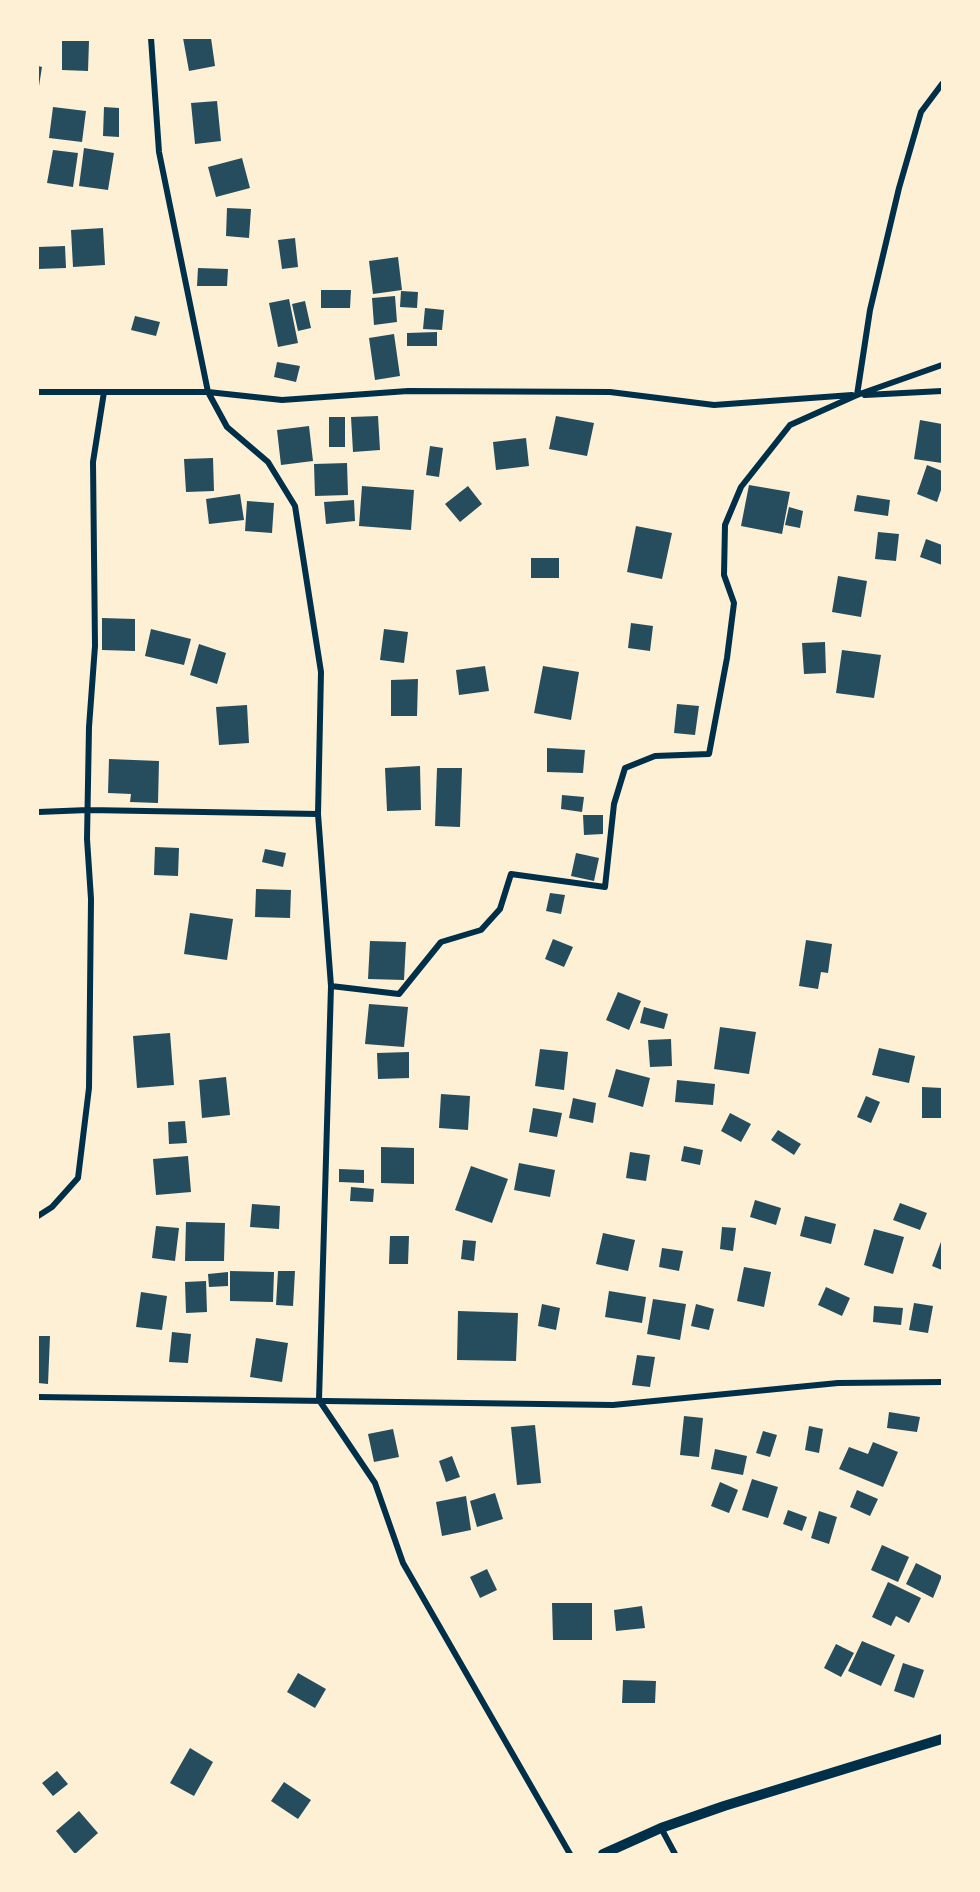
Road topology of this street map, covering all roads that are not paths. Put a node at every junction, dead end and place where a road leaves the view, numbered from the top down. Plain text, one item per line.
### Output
1 (152, 38) edge
2 (942, 84) edge
3 (942, 365) edge
4 (38, 392) edge
5 (104, 392) junction
6 (208, 392) junction
7 (942, 392) edge
8 (857, 395) junction
9 (88, 810) junction
10 (38, 812) edge
11 (318, 814) junction
12 (331, 986) junction
13 (38, 1215) edge
14 (942, 1382) edge
15 (38, 1397) edge
16 (319, 1400) junction
17 (942, 1739) edge
18 (661, 1828) junction
19 (570, 1854) edge
20 (603, 1854) edge
21 (675, 1854) edge

1 - 6 street
2 - 8 street
3 - 8 street
4 - 5 street
5 - 6 street
5 - 9 street
6 - 8 street
6 - 11 street
7 - 8 street
8 - 12 street
9 - 10 street
9 - 11 street
9 - 13 street
11 - 12 street
12 - 16 street
14 - 16 street
15 - 16 street
16 - 19 street
17 - 18 street
18 - 20 street
18 - 21 street

